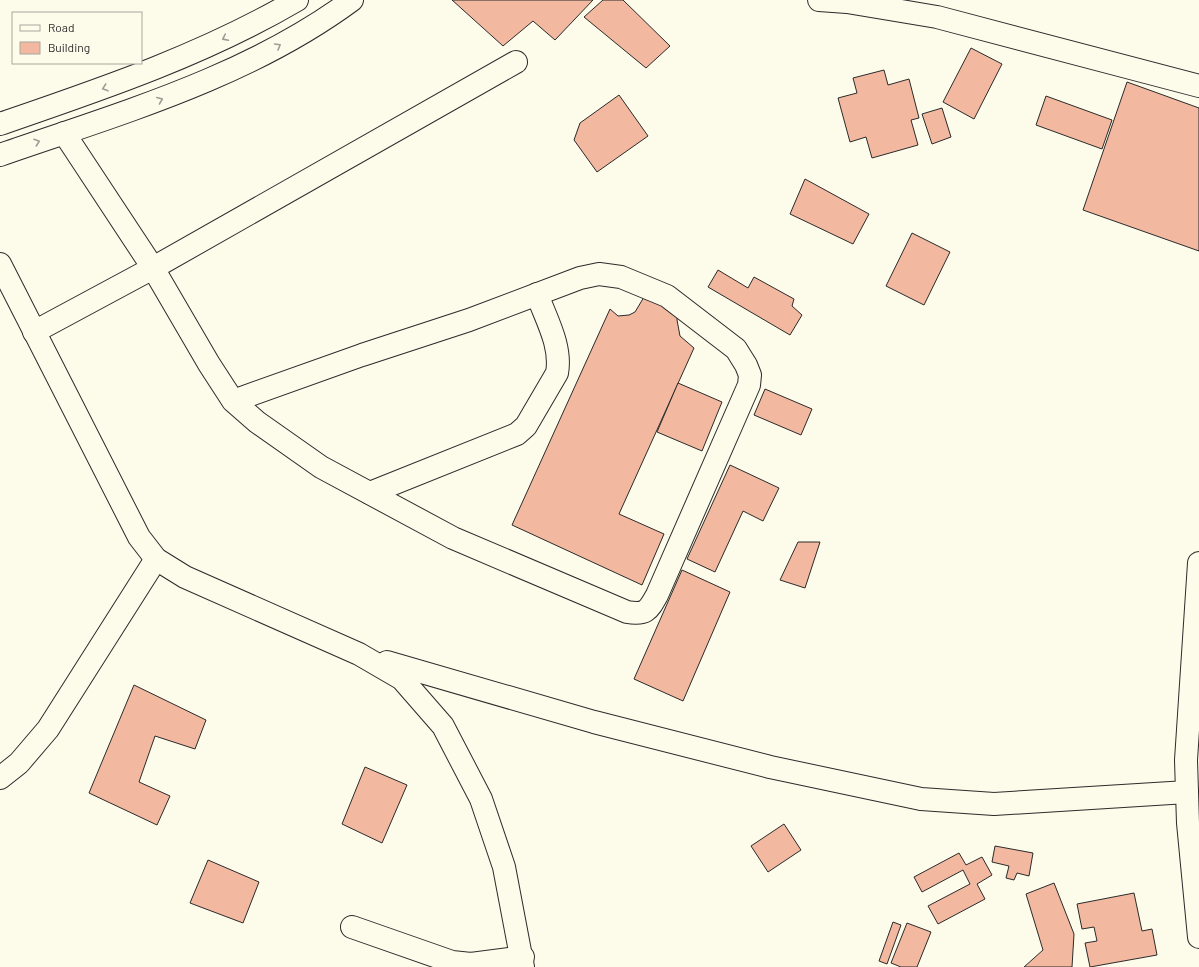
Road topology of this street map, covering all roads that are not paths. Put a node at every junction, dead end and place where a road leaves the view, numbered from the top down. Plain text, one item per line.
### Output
1 (297, 0) edge
2 (352, 0) edge
3 (819, 0) edge
4 (516, 62) dead end
5 (1199, 86) edge
6 (0, 124) edge
7 (64, 133) junction
8 (0, 155) edge
9 (0, 264) edge
10 (153, 268) junction
11 (537, 294) junction
12 (34, 332) junction
13 (233, 401) junction
14 (370, 493) junction
15 (156, 559) junction
16 (1199, 562) edge
17 (359, 654) junction
18 (0, 778) edge
19 (1187, 792) junction
20 (352, 927) dead end
21 (1199, 937) edge
22 (523, 962) edge

1 -> 6 main road
7 -> 2 main road
3 - 5 main road
4 - 10 main road
8 -> 7 main road
7 - 10 main road
9 - 12 main road
10 - 12 main road
10 - 13 main road
11 - 13 main road
11 - 14 main road
11 - 14 main road
12 - 15 main road
13 - 14 main road
15 - 17 main road
15 - 18 main road
16 - 19 main road
17 - 19 main road
17 - 22 main road
19 - 21 main road
20 - 22 main road

